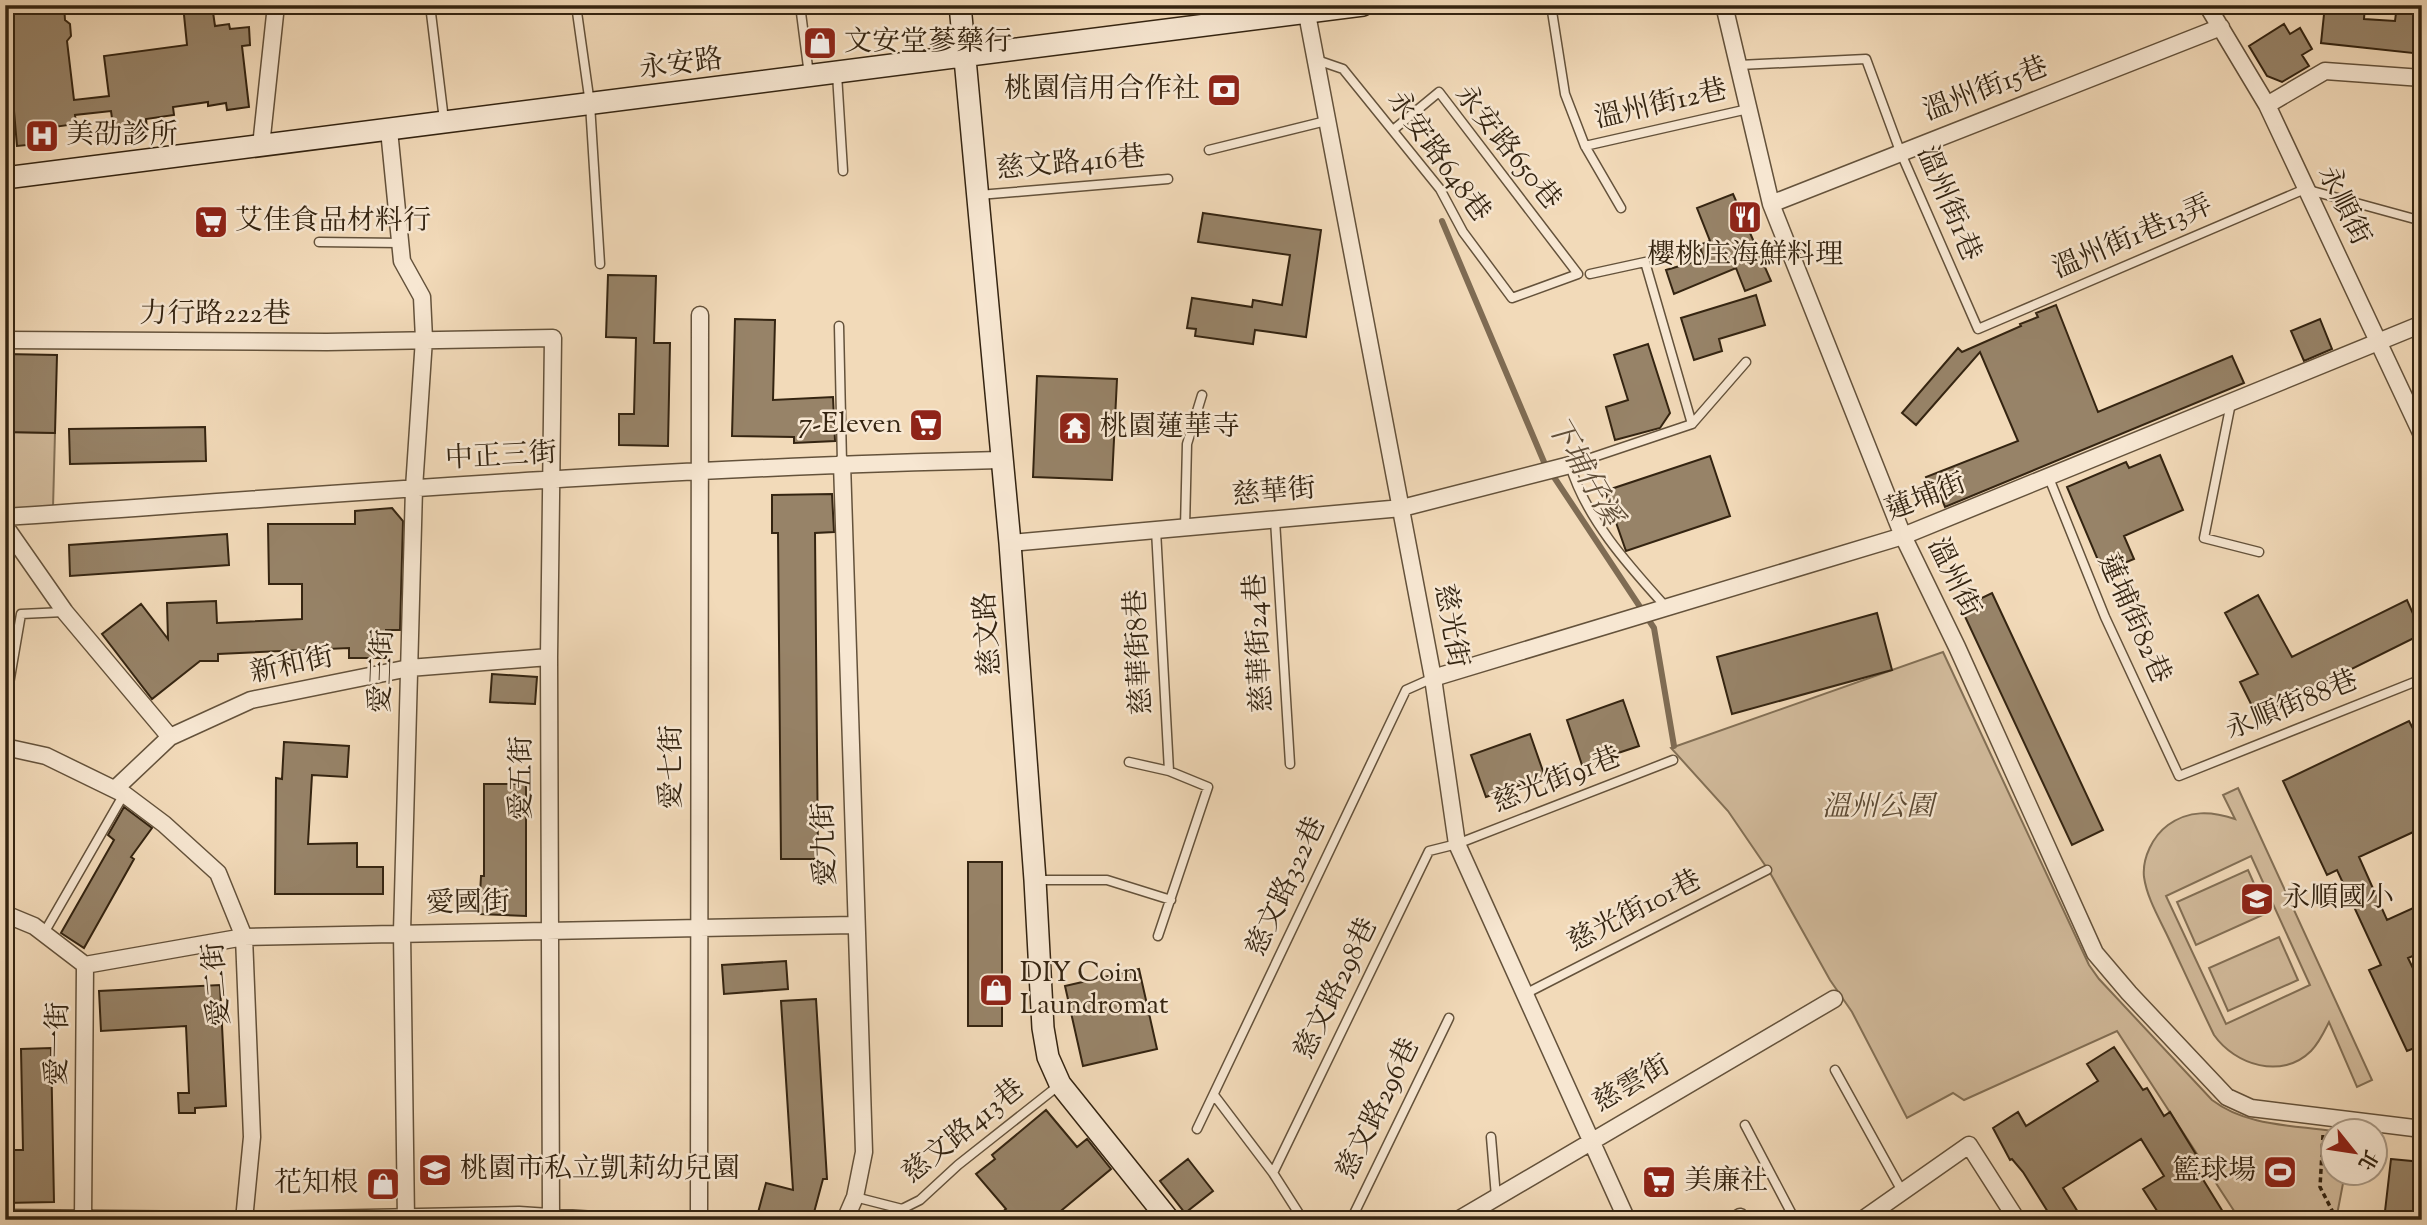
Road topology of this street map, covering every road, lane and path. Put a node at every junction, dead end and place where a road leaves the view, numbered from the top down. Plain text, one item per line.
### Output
1 (276, 5) edge
2 (430, 5) edge
3 (576, 5) edge
4 (800, 5) edge
5 (960, 5) edge
6 (1363, 5) edge
7 (1551, 5) edge
8 (1724, 5) edge
9 (2207, 5) edge
10 (1306, 10) edge
11 (2221, 27) junction
12 (964, 57) junction
13 (1314, 59) junction
14 (1738, 65) junction
15 (837, 74) junction
16 (809, 78) junction
17 (2422, 78) edge
18 (590, 104) junction
19 (2267, 105) junction
20 (1748, 109) junction
21 (1326, 121) junction
22 (445, 124) junction
23 (388, 130) junction
24 (1393, 130) junction
25 (261, 146) junction
26 (1585, 146) junction
27 (1209, 149) dead end
28 (1900, 151) junction
29 (843, 171) dead end
30 (5, 178) edge
31 (1168, 179) dead end
32 (2305, 190) junction
33 (978, 195) junction
34 (1772, 204) junction
35 (1621, 208) dead end
36 (2422, 221) edge
37 (319, 242) dead end
38 (400, 243) junction
39 (600, 264) dead end
40 (1590, 274) dead end
41 (1512, 299) joint
42 (700, 315) dead end
43 (2422, 324) edge
44 (839, 326) dead end
45 (1978, 329) joint
46 (553, 338) joint
47 (424, 339) junction
48 (5, 341) edge
49 (2379, 342) junction
50 (1746, 362) dead end
51 (1202, 395) dead end
52 (2231, 403) junction
53 (1692, 424) junction
54 (2422, 435) edge
55 (1000, 460) junction
56 (842, 463) junction
57 (1564, 466) junction
58 (699, 473) junction
59 (2049, 478) junction
60 (551, 481) junction
61 (414, 488) junction
62 (1402, 508) junction
63 (5, 517) edge
64 (1275, 520) junction
65 (5, 526) edge
66 (1185, 528) junction
67 (1156, 530) junction
68 (1903, 536) junction
69 (1010, 544) junction
70 (2259, 552) dead end
71 (1661, 611) junction
72 (65, 612) junction
73 (549, 657) junction
74 (409, 667) junction
75 (1433, 678) junction
76 (2422, 679) edge
77 (5, 707) edge
78 (170, 737) junction
79 (5, 747) edge
80 (1673, 761) dead end
81 (1129, 762) dead end
82 (1290, 764) dead end
83 (1169, 771) junction
84 (2179, 776) joint
85 (119, 792) junction
86 (1457, 844) junction
87 (1767, 870) dead end
88 (1035, 880) junction
89 (1171, 900) junction
90 (5, 914) edge
91 (855, 925) junction
92 (551, 929) junction
93 (699, 930) junction
94 (402, 932) junction
95 (44, 933) junction
96 (1158, 936) dead end
97 (244, 937) junction
98 (85, 965) junction
99 (1523, 995) junction
100 (1834, 999) dead end
101 (1448, 1018) dead end
102 (1835, 1070) dead end
103 (1060, 1084) junction
104 (1214, 1095) junction
105 (2318, 1116) edge
106 (1745, 1125) dead end
107 (2388, 1125) edge
108 (1197, 1129) dead end
109 (2422, 1129) edge
110 (1491, 1137) dead end
111 (1591, 1140) junction
112 (1273, 1173) junction
113 (2320, 1186) edge
114 (1902, 1191) junction
115 (855, 1197) junction
116 (1496, 1197) junction
117 (5, 1218) edge
118 (406, 1218) edge
119 (551, 1218) edge
120 (83, 1219) edge
121 (216, 1220) edge
122 (244, 1220) edge
123 (262, 1220) edge
124 (595, 1220) edge
125 (699, 1220) edge
126 (845, 1220) edge
127 (1169, 1220) edge
128 (1303, 1220) edge
129 (1351, 1220) edge
130 (1458, 1220) edge
131 (1627, 1220) edge
132 (1795, 1220) edge
133 (1862, 1220) edge
134 (2017, 1220) edge
135 (2337, 1220) edge

1 - 25 street
2 - 22 lane
3 - 18 lane
4 - 16 lane
5 - 12 main road, 慈文路
6 - 10 main road, 永安路
7 - 26 lane
8 - 14 street, 溫州街
9 - 11 street, 永順街
10 - 12 main road, 永安路
10 - 13 street, 慈光街
11 - 19 street, 永順街
11 - 28 street, 溫州街15巷
12 - 15 main road, 永安路
12 - 33 main road, 慈文路
13 - 21 street, 慈光街
13 - 24 lane, 永安路648巷
14 - 20 street, 溫州街
14 - 28 lane, 溫州街1巷
15 - 16 main road, 永安路
15 - 29 lane
16 - 18 main road, 永安路
17 - 19 street
18 - 22 main road, 永安路
18 - 39 lane
19 - 32 street, 永順街
20 - 26 lane, 溫州街12巷
20 - 34 street, 溫州街
21 - 27 lane
21 - 62 street, 慈光街
22 - 23 main road, 永安路
23 - 25 main road, 永安路
23 - 38 street, 愛三街
24 - 41 lane, 永安路648巷
24 - 41 lane, 永安路650巷
25 - 30 main road, 永安路
26 - 35 lane
28 - 34 street, 溫州街15巷
28 - 45 lane, 溫州街1巷
31 - 33 lane, 慈文路416巷
32 - 36 lane
32 - 45 lane, 溫州街1巷13弄
32 - 49 street, 永順街
33 - 55 main road, 慈文路
34 - 68 street, 溫州街
37 - 38 lane
38 - 47 street, 愛三街
40 - 53 lane
42 - 58 street, 愛七街
43 - 49 street, 蓮埔街
44 - 56 lane
46 - 47 street, 力行路222巷
46 - 60 street, 愛五街
47 - 48 street, 力行路222巷
47 - 61 street, 愛三街
49 - 52 street, 蓮埔街
49 - 54 street, 永順街
50 - 53 lane
51 - 66 lane
52 - 59 street, 蓮埔街
52 - 70 lane
53 - 57 lane
55 - 56 street, 中正三街
55 - 69 main road, 慈文路
56 - 58 street, 中正三街
56 - 91 street, 愛九街
57 - 62 street, 慈華街
57 - 71 lane
58 - 60 street, 中正三街
58 - 93 street, 愛七街
59 - 68 street, 蓮埔街
59 - 84 lane, 蓮埔街82巷
60 - 61 street, 中正三街
60 - 73 street, 愛五街
61 - 63 street, 中正三街
61 - 74 street, 愛三街
62 - 64 street, 慈華街
62 - 75 street, 慈光街
64 - 66 street, 慈華街
64 - 82 lane, 慈華街24巷
65 - 72 street
66 - 67 street, 慈華街
67 - 69 street, 慈華街
67 - 83 lane, 慈華街8巷
68 - 71 street, 蓮埔街
68 - 105 street, 溫州街
69 - 88 main road, 慈文路
71 - 75 street, 蓮埔街
72 - 77 lane
72 - 78 street
73 - 74 street, 新和街
73 - 92 street, 愛五街
74 - 78 street, 新和街
74 - 94 street, 愛三街
75 - 86 street, 慈光街
75 - 104 lane, 慈文路322巷
76 - 84 lane, 永順街88巷
78 - 85 street, 新和街
79 - 85 street, 愛二街
80 - 86 lane, 慈光街91巷
81 - 83 lane
83 - 89 lane
85 - 95 lane
85 - 97 street, 愛二街
86 - 99 street, 慈光街
86 - 112 lane, 慈文路298巷
87 - 99 lane, 慈光街101巷
88 - 89 lane
88 - 103 main road, 慈文路
89 - 96 lane
90 - 95 street, 愛一街
91 - 93 street, 愛國街
91 - 115 street, 愛九街
92 - 93 street, 愛國街
92 - 94 street, 愛國街
92 - 119 street, 愛五街
93 - 125 street, 愛七街
94 - 97 street, 愛國街
94 - 118 street, 愛三街
95 - 98 street, 愛一街
97 - 98 street, 愛國街
97 - 122 street, 愛二街
98 - 120 street, 愛一街
99 - 111 street, 慈光街
100 - 111 street, 慈雲街
101 - 129 lane, 慈文路296巷
102 - 114 lane
103 - 115 lane, 慈文路413巷
103 - 127 main road, 慈文路
104 - 108 lane, 慈文路322巷
104 - 112 lane
106 - 132 lane
107 - 109 street
110 - 116 lane
111 - 116 street, 慈雲街
111 - 131 street, 慈光街
112 - 128 lane
113 - 135 path
114 - 133 street
114 - 134 street
115 - 126 street, 愛九街
116 - 130 street, 慈雲街
117 - 120 street
118 - 119 street
118 - 123 street
119 - 124 street
120 - 121 street

